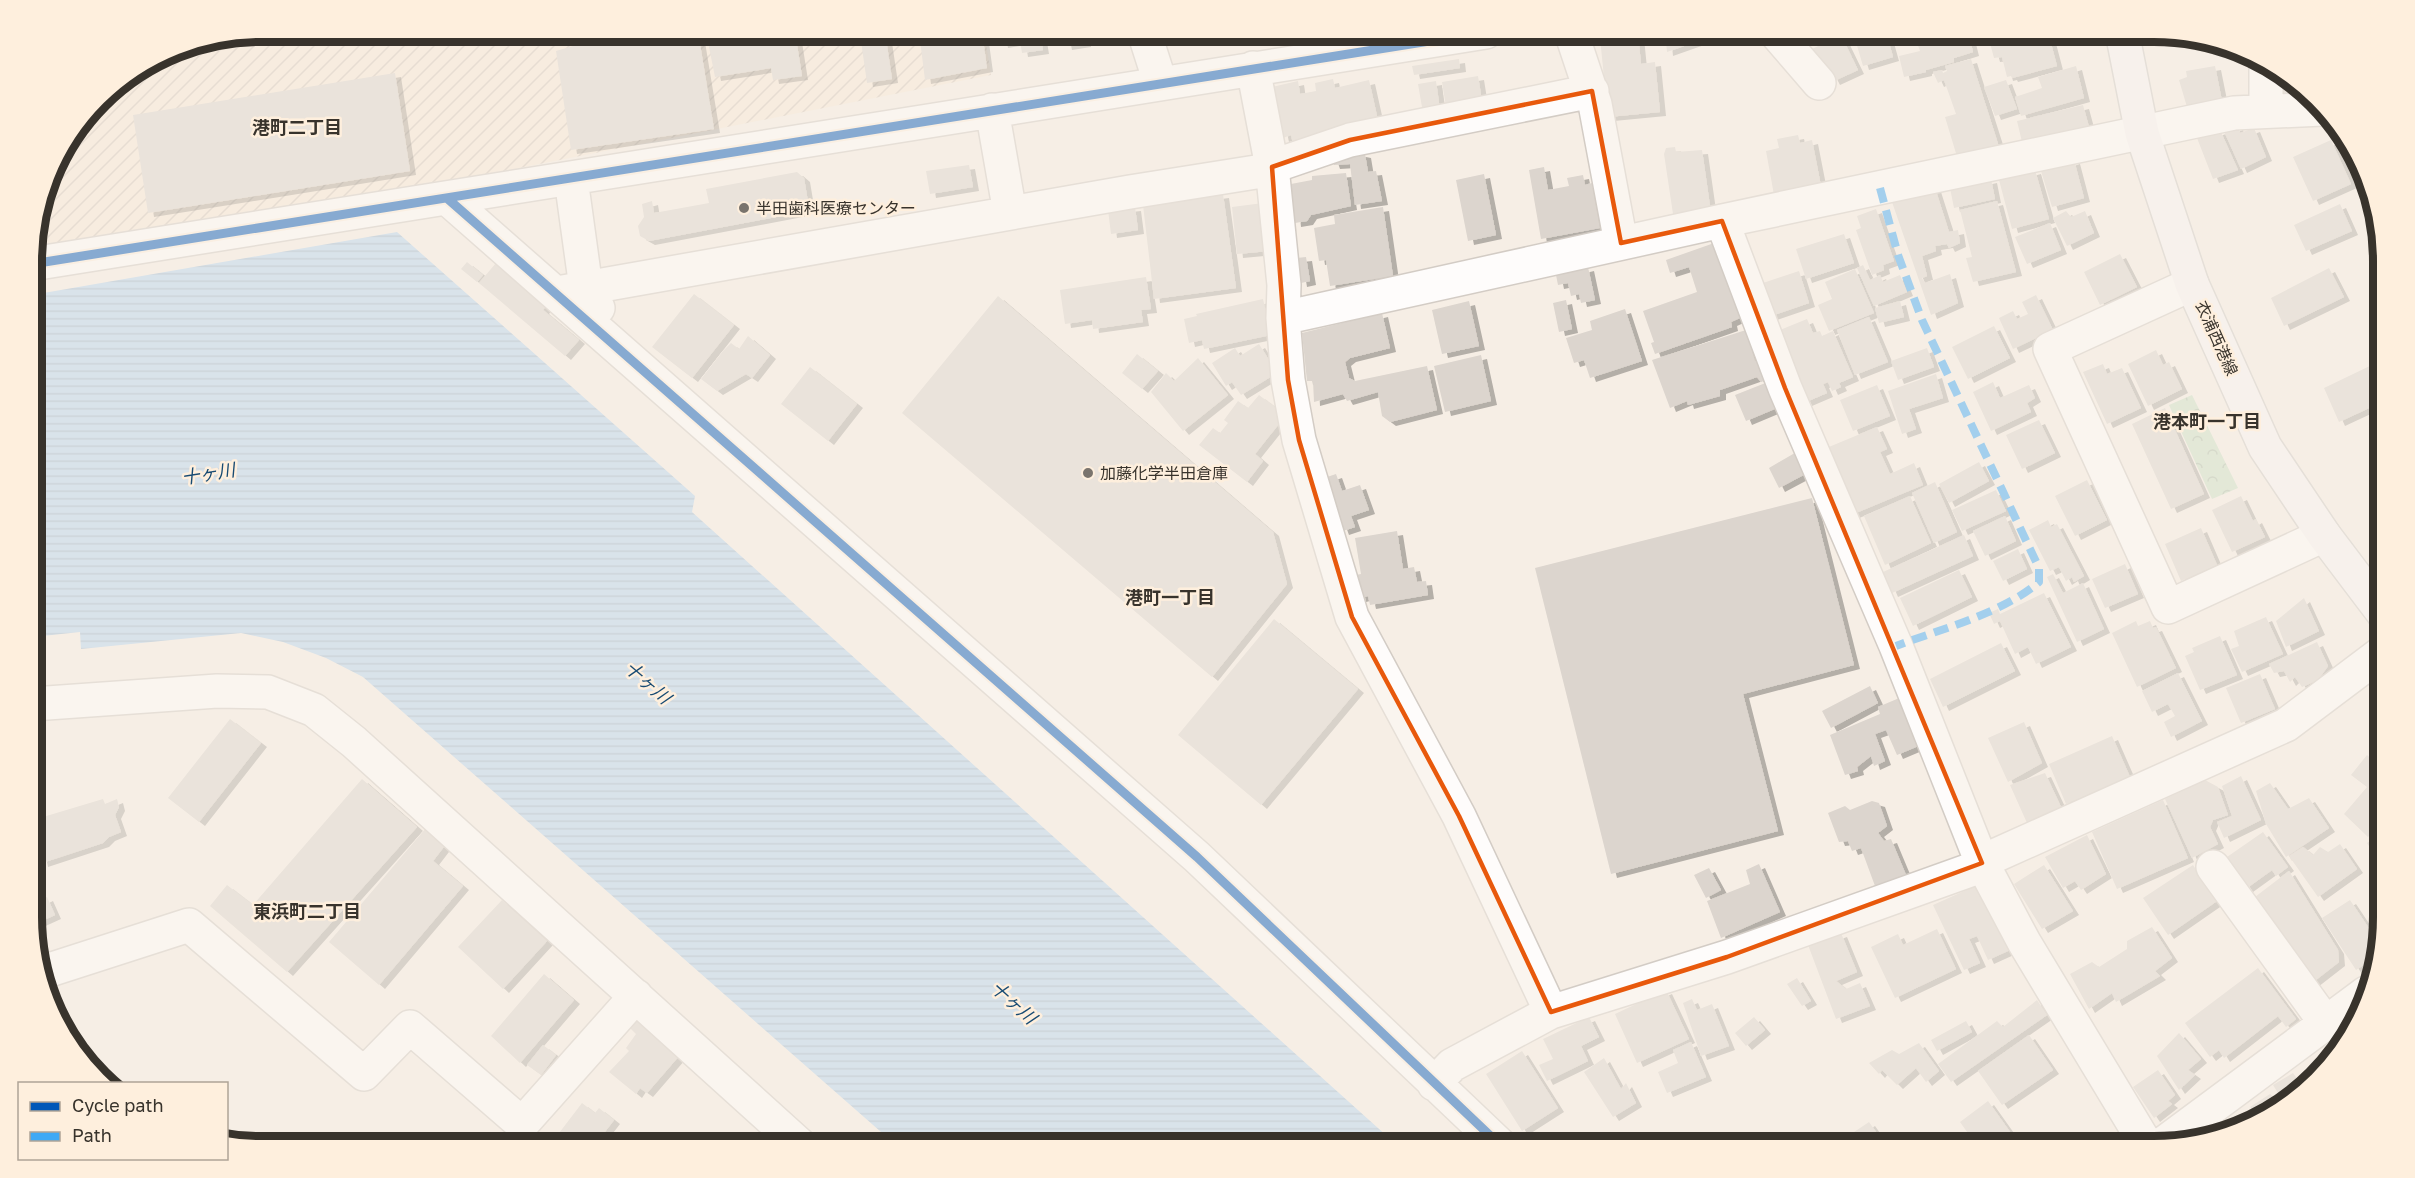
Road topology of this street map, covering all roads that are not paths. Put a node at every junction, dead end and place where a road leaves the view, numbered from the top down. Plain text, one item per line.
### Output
1 (1147, 42) edge
2 (1421, 42) edge
3 (1575, 42) edge
4 (1784, 42) edge
5 (2124, 42) edge
6 (1253, 68) junction
7 (2266, 72) edge
8 (1160, 82) junction
9 (1819, 83) dead end
10 (1592, 91) junction
11 (2312, 109) edge
12 (992, 110) junction
13 (2266, 110) junction
14 (2142, 133) junction
15 (1272, 167) junction
16 (571, 179) junction
17 (448, 199) junction
18 (1010, 213) junction
19 (1722, 221) junction
20 (1621, 243) junction
21 (42, 262) edge
22 (2193, 284) junction
23 (571, 291) junction
24 (1283, 318) junction
25 (2324, 535) junction
26 (2373, 600) edge
27 (2373, 659) edge
28 (42, 703) edge
29 (1982, 863) junction
30 (2213, 867) dead end
31 (48, 970) edge
32 (636, 996) junction
33 (2356, 1000) edge
34 (1551, 1012) junction
35 (2325, 1022) junction
36 (1434, 1084) junction
37 (2174, 1135) edge
38 (790, 1136) edge
39 (1490, 1136) edge
40 (2141, 1136) edge

1 - 8 street
2 - 6 street
3 - 10 street
4 - 9 street
5 - 14 main road, 衣浦西港線
6 - 8 street
6 - 15 street
7 - 13 street
8 - 12 street
10 - 15 street
10 - 20 street
11 - 13 street
12 - 16 street
12 - 18 street
13 - 14 street
14 - 19 street
14 - 22 main road, 衣浦西港線
15 - 18 street
15 - 24 street
16 - 17 street
16 - 23 street
17 - 21 street
17 - 23 street
18 - 23 street
19 - 20 street
19 - 29 street
20 - 24 street
22 - 25 main road, 衣浦西港線
22 - 25 street
23 - 36 street
24 - 34 street
25 - 26 main road, 衣浦西港線
27 - 29 street
28 - 32 street
29 - 34 street
29 - 40 street
30 - 35 street
31 - 32 street
32 - 38 street
33 - 35 street
34 - 36 street
35 - 37 street
36 - 39 street

